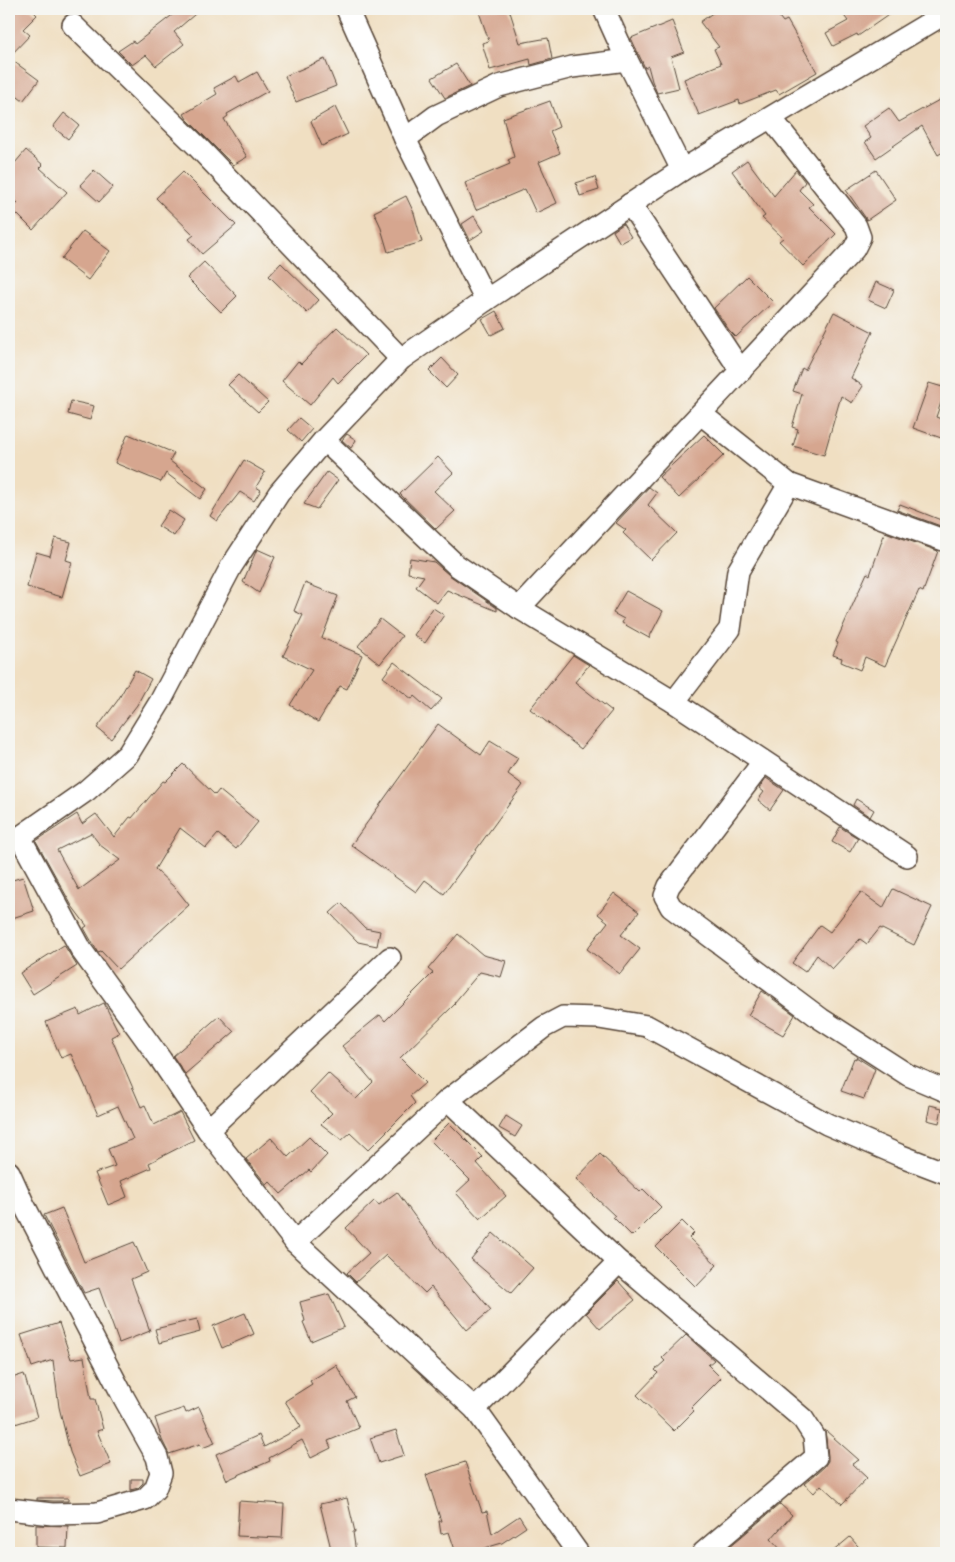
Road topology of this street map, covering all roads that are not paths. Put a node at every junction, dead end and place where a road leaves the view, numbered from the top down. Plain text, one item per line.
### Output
1 (604, 9) edge
2 (353, 11) edge
3 (944, 14) edge
4 (73, 25) dead end
5 (627, 60) junction
6 (771, 118) junction
7 (406, 139) junction
8 (682, 170) junction
9 (630, 204) junction
10 (486, 300) junction
11 (401, 359) junction
12 (741, 371) junction
13 (700, 414) junction
14 (324, 440) junction
15 (789, 484) junction
16 (946, 541) edge
17 (519, 608) junction
18 (674, 702) junction
19 (763, 762) junction
20 (14, 839) edge
21 (907, 856) dead end
22 (390, 958) dead end
23 (946, 1091) edge
24 (448, 1100) junction
25 (208, 1130) junction
26 (9, 1172) edge
27 (946, 1173) edge
28 (295, 1242) junction
29 (619, 1262) junction
30 (475, 1409) junction
31 (9, 1509) edge
32 (578, 1553) edge
33 (703, 1553) edge

1 - 5 street
2 - 7 street
3 - 6 street
4 - 11 street
5 - 7 street
5 - 8 street
6 - 8 street
6 - 12 street
7 - 10 street
8 - 9 street
9 - 10 street
9 - 12 street
10 - 11 street
11 - 14 street
12 - 13 street
13 - 15 street
13 - 17 street
14 - 17 street
14 - 20 street
15 - 16 street
15 - 18 street
17 - 18 street
18 - 19 street
19 - 21 street
19 - 23 street
20 - 25 street
22 - 25 street
24 - 27 street
24 - 28 street
24 - 29 street
25 - 28 street
26 - 31 street
28 - 30 street
29 - 30 street
29 - 33 street
30 - 32 street

